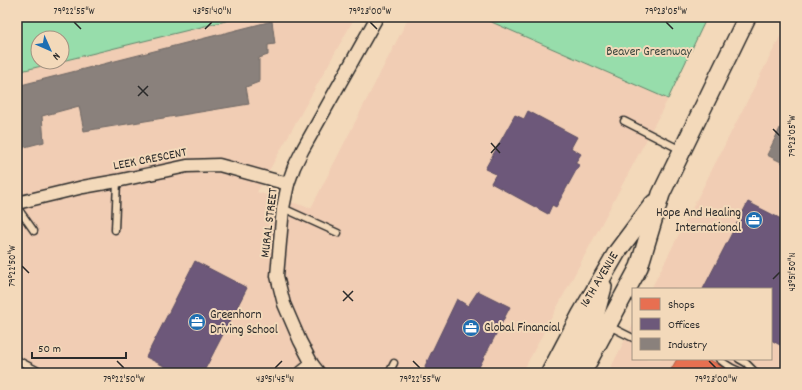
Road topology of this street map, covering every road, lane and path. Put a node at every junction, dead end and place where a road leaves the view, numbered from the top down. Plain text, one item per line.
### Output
1 (377, 17) edge
2 (747, 17) edge
3 (624, 121) dead end
4 (682, 151) junction
5 (117, 181) junction
6 (288, 184) junction
7 (661, 194) junction
8 (17, 203) edge
9 (17, 207) edge
10 (283, 208) junction
11 (34, 230) dead end
12 (115, 230) dead end
13 (338, 234) dead end
14 (608, 266) junction
15 (607, 326) junction
16 (632, 338) edge
17 (17, 360) edge
18 (720, 360) edge
19 (741, 360) edge
20 (394, 363) dead end
21 (316, 369) edge
22 (42, 373) edge
23 (301, 373) edge
24 (389, 373) edge
25 (550, 373) edge
26 (566, 373) edge
27 (582, 373) edge
28 (746, 373) edge
29 (756, 373) edge

1 - 6 street, MURAL STREET
2 - 4 main road, 16TH AVENUE
3 - 4 lane
4 - 7 main road, 16TH AVENUE
5 - 6 street, LEEK CRESCENT
5 - 8 street, LEEK CRESCENT
5 - 12 lane
6 - 10 street, MURAL STREET
7 - 14 main road, 16TH AVENUE
7 - 15 main road, 16TH AVENUE
9 - 11 lane
10 - 13 lane
10 - 21 street, MURAL STREET
14 - 25 main road, 16TH AVENUE
14 - 26 main road
15 - 16 lane
15 - 27 main road, 16TH AVENUE
17 - 22 lane
18 - 28 lane
19 - 29 lane
20 - 24 lane
21 - 23 street

